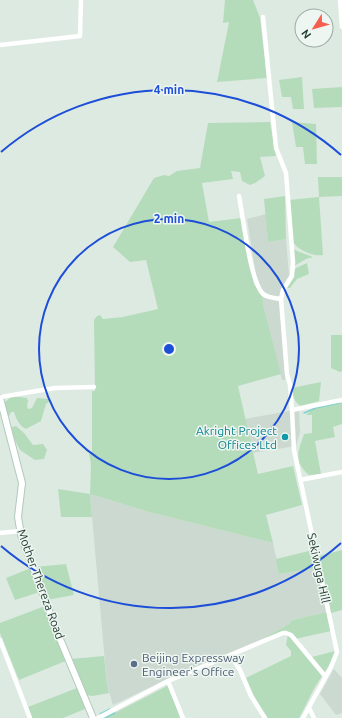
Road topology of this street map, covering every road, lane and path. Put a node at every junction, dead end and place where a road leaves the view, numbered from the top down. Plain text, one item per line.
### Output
1 (81, 0) edge
2 (340, 0) edge
3 (263, 18) dead end
4 (342, 27) edge
5 (0, 45) edge
6 (239, 196) dead end
7 (281, 299) junction
8 (94, 387) dead end
9 (0, 397) edge
10 (342, 400) edge
11 (292, 410) junction
12 (342, 472) edge
13 (300, 480) junction
14 (20, 530) junction
15 (0, 534) edge
16 (0, 640) edge
17 (231, 656) junction
18 (326, 676) junction
19 (168, 681) junction
20 (308, 708) junction
21 (30, 718) edge
22 (93, 718) edge
23 (98, 718) edge
24 (183, 718) edge
25 (265, 718) edge
26 (303, 718) edge
27 (314, 718) edge

1 - 5 street
2 - 4 street
3 - 7 street
6 - 7 street
7 - 11 street, Sekiwuga Hill
8 - 9 street
9 - 14 street, Mother Thereza Road
10 - 11 street
11 - 13 street, Sekiwuga Hill
12 - 13 street
13 - 18 street, Sekiwuga Hill
14 - 15 street
14 - 22 street, Mother Thereza Road
16 - 21 street
17 - 18 street
17 - 19 street
17 - 25 street
18 - 20 street, Sekiwuga Hill
19 - 23 street
19 - 24 street
20 - 26 street, Sekiwuga Hill
20 - 27 street

